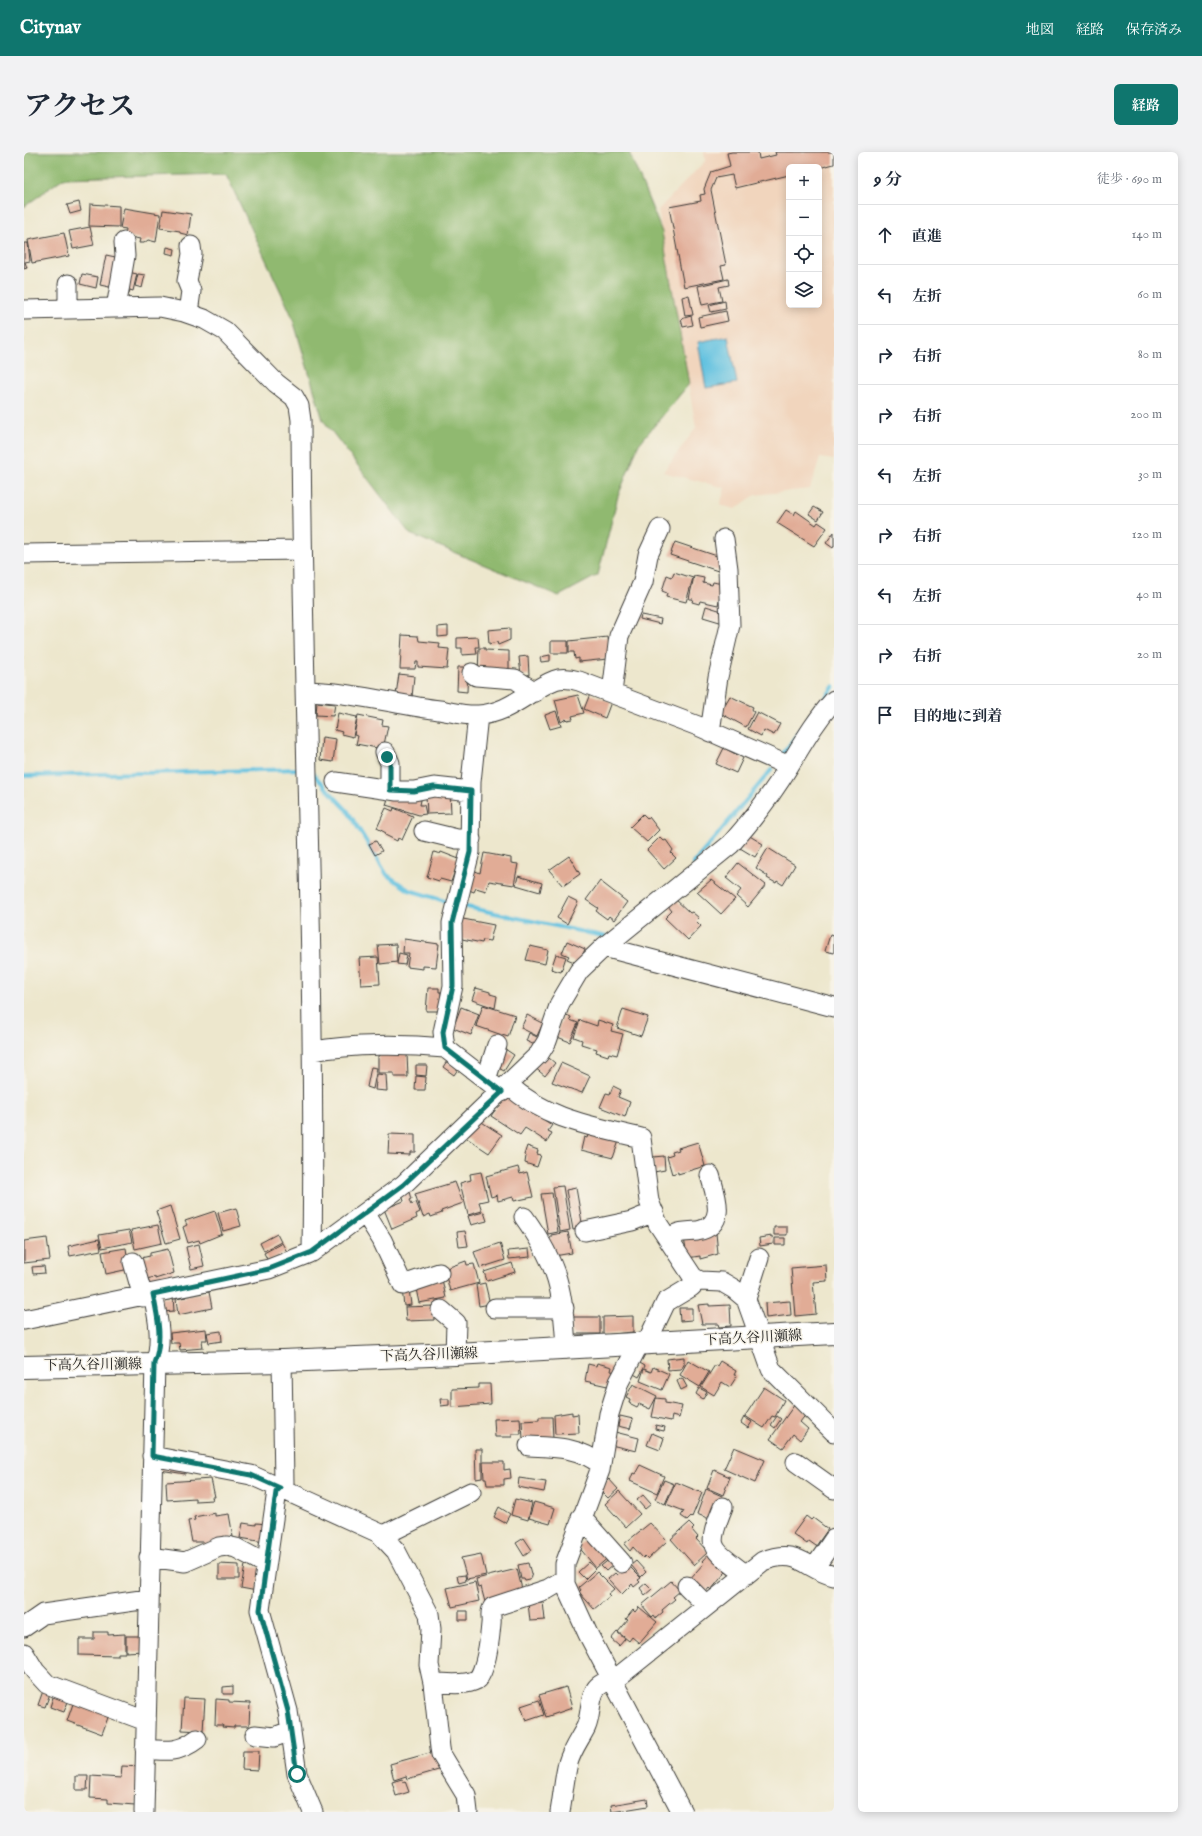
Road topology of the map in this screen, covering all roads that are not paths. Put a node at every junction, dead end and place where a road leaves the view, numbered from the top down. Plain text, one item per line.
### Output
1 (124, 242) dead end
2 (191, 246) dead end
3 (68, 284) dead end
4 (116, 308) junction
5 (68, 309) junction
6 (24, 310) edge
7 (188, 313) junction
8 (660, 529) dead end
9 (724, 540) dead end
10 (302, 550) junction
11 (24, 554) edge
12 (472, 673) dead end
13 (306, 691) junction
14 (535, 692) junction
15 (612, 693) junction
16 (834, 700) edge
17 (478, 715) junction
18 (710, 732) junction
19 (385, 752) dead end
20 (789, 766) junction
21 (336, 782) dead end
22 (390, 790) junction
23 (471, 791) junction
24 (424, 831) dead end
25 (470, 839) junction
26 (604, 947) junction
27 (833, 1004) edge
28 (497, 1045) dead end
29 (445, 1048) junction
30 (313, 1051) junction
31 (486, 1080) junction
32 (505, 1089) junction
33 (710, 1175) dead end
34 (654, 1212) junction
35 (364, 1213) junction
36 (524, 1217) dead end
37 (584, 1231) dead end
38 (671, 1243) junction
39 (312, 1252) junction
40 (759, 1258) dead end
41 (133, 1262) dead end
42 (439, 1273) dead end
43 (698, 1280) junction
44 (148, 1296) junction
45 (746, 1299) junction
46 (495, 1308) dead end
47 (564, 1308) junction
48 (441, 1310) dead end
49 (24, 1320) edge
50 (834, 1333) edge
51 (759, 1338) junction
52 (642, 1344) junction
53 (566, 1349) junction
54 (455, 1354) junction
55 (282, 1361) junction
56 (154, 1363) junction
57 (24, 1367) edge
58 (834, 1432) edge
59 (529, 1446) dead end
60 (152, 1456) junction
61 (796, 1462) dead end
62 (600, 1465) junction
63 (280, 1488) junction
64 (834, 1489) edge
65 (471, 1492) dead end
66 (723, 1507) dead end
67 (581, 1517) junction
68 (382, 1536) junction
69 (834, 1539) edge
70 (149, 1557) junction
71 (622, 1563) dead end
72 (266, 1564) junction
73 (815, 1567) junction
74 (746, 1575) junction
75 (834, 1576) edge
76 (565, 1579) junction
77 (687, 1586) dead end
78 (148, 1599) junction
79 (707, 1606) junction
80 (24, 1627) edge
81 (24, 1653) edge
82 (613, 1681) junction
83 (433, 1683) junction
84 (146, 1721) junction
85 (291, 1731) junction
86 (255, 1735) dead end
87 (197, 1739) dead end
88 (145, 1749) junction
89 (144, 1812) edge
90 (313, 1812) edge
91 (468, 1812) edge
92 (560, 1812) edge
93 (682, 1812) edge

1 - 4 street
2 - 7 street
3 - 5 street
4 - 5 street
4 - 7 street
5 - 6 street
7 - 10 street
8 - 15 street
9 - 18 street
10 - 11 street
10 - 13 street
12 - 14 street
13 - 17 street
13 - 30 street
14 - 15 street
14 - 17 street
15 - 18 street
16 - 20 street
17 - 23 street
18 - 20 street
19 - 22 street
20 - 26 street
21 - 22 street
22 - 23 street
23 - 25 street
24 - 25 street
25 - 29 street
26 - 27 street
26 - 32 street
28 - 31 street
29 - 30 street
29 - 31 street
30 - 39 street
31 - 32 street
32 - 34 street
32 - 35 street
33 - 38 street
34 - 37 street
34 - 38 street
35 - 39 street
35 - 42 street
36 - 47 street
38 - 43 street
39 - 44 street
40 - 45 street
41 - 44 street
43 - 45 street
43 - 52 street
44 - 49 street
44 - 56 street
45 - 51 street
46 - 47 street
47 - 53 street
48 - 54 street
50 - 51 main road, 下高久谷川瀬線
51 - 52 main road, 下高久谷川瀬線
51 - 58 street
52 - 53 main road, 下高久谷川瀬線
52 - 62 street
53 - 54 main road, 下高久谷川瀬線
54 - 55 main road, 下高久谷川瀬線
55 - 56 main road, 下高久谷川瀬線
55 - 63 street
56 - 57 main road, 下高久谷川瀬線
56 - 60 street
59 - 62 street
60 - 63 street
60 - 70 street
61 - 64 street
62 - 67 street
63 - 68 street
63 - 72 street
65 - 68 street
66 - 74 street
67 - 71 street
67 - 76 street
68 - 83 street
69 - 73 street
70 - 72 street
70 - 78 street
72 - 85 street
73 - 74 street
73 - 75 street
74 - 79 street
76 - 82 street
76 - 83 street
77 - 79 street
78 - 80 street
78 - 84 street
79 - 82 street
81 - 84 street
82 - 92 street
82 - 93 street
83 - 91 street
84 - 88 street
85 - 86 street
85 - 90 street
87 - 88 street
88 - 89 street

